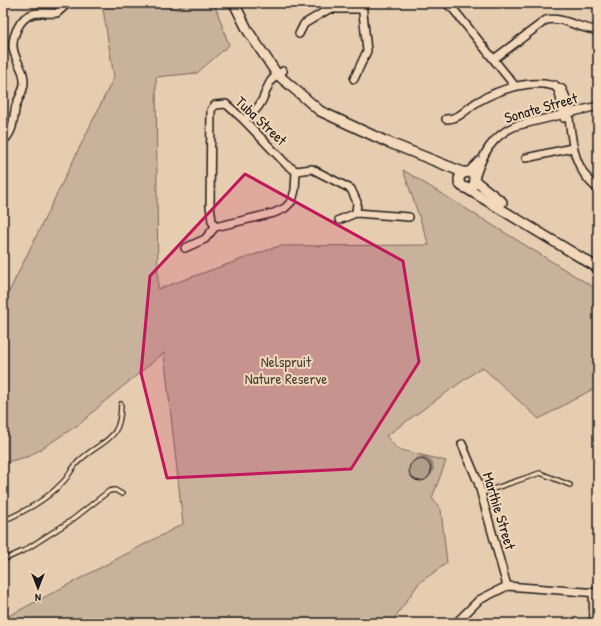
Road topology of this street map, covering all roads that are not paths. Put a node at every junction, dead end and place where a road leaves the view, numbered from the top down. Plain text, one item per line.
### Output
1 (68, 3) edge
2 (234, 3) edge
3 (240, 3) edge
4 (446, 3) edge
5 (362, 6) edge
6 (598, 30) edge
7 (299, 34) dead end
8 (494, 59) junction
9 (280, 73) junction
10 (354, 79) dead end
11 (515, 86) junction
12 (598, 106) edge
13 (566, 114) junction
14 (446, 119) dead end
15 (244, 120) junction
16 (3, 141) edge
17 (572, 145) junction
18 (526, 158) dead end
19 (427, 159) junction
20 (296, 171) junction
21 (471, 176) junction
22 (463, 186) junction
23 (598, 189) edge
24 (356, 213) junction
25 (409, 217) dead end
26 (339, 220) dead end
27 (215, 227) junction
28 (542, 234) junction
29 (185, 248) dead end
30 (598, 268) edge
31 (121, 404) dead end
32 (462, 444) dead end
33 (570, 485) dead end
34 (481, 493) junction
35 (122, 494) dead end
36 (3, 520) edge
37 (3, 560) edge
38 (508, 586) junction
39 (595, 593) edge
40 (456, 623) edge
41 (594, 623) edge

1 - 16 street
2 - 9 main road
3 - 9 main road
4 - 8 street
5 - 7 street
5 - 10 street
6 - 8 street
8 - 11 street
9 - 15 street
9 - 19 main road
11 - 13 street
11 - 14 street
12 - 13 street, Sonate Street
13 - 17 street
13 - 21 street, Sonate Street
15 - 20 street, Tuba Street
15 - 27 street, Tuba Street
17 - 18 street
17 - 23 street
19 - 21 main road
19 - 22 main road
20 - 24 street
20 - 27 street
21 - 22 main road
21 - 22 main road
21 - 28 main road
22 - 28 main road
24 - 25 street
24 - 26 street
27 - 29 street
28 - 30 main road
31 - 36 lane
32 - 34 street, Marthie Street
33 - 34 lane
34 - 38 street, Marthie Street
35 - 37 lane
38 - 39 street
38 - 40 street
39 - 41 street

